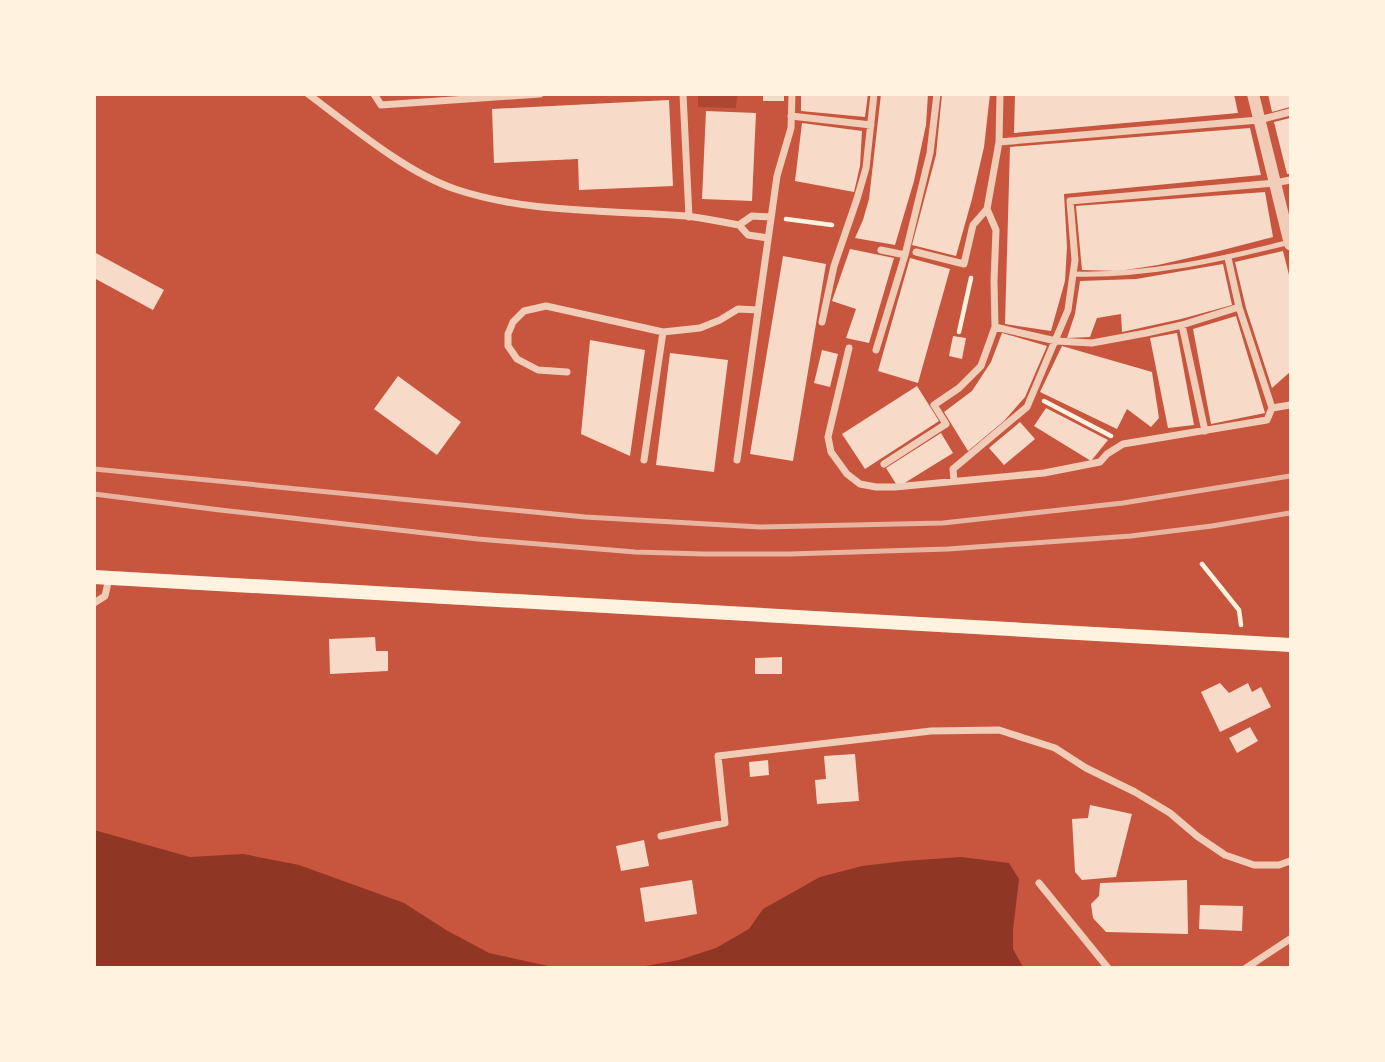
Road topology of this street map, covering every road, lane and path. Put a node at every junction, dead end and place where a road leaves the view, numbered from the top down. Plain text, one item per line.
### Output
1 (308, 94) edge
2 (374, 94) edge
3 (540, 94) edge
4 (683, 94) edge
5 (792, 94) edge
6 (874, 94) edge
7 (937, 94) edge
8 (1000, 94) edge
9 (1253, 94) edge
10 (1290, 112) edge
11 (791, 116) junction
12 (1259, 120) junction
13 (871, 125) junction
14 (999, 142) junction
15 (1290, 180) edge
16 (1275, 183) junction
17 (987, 209) junction
18 (690, 216) junction
19 (771, 217) junction
20 (811, 222) dead end
21 (739, 225) junction
22 (768, 238) junction
23 (1290, 243) edge
24 (881, 250) dead end
25 (916, 252) dead end
26 (905, 255) junction
27 (1228, 258) junction
28 (974, 265) dead end
29 (1073, 275) junction
30 (1239, 307) junction
31 (758, 310) junction
32 (822, 322) dead end
33 (1182, 325) junction
34 (995, 327) junction
35 (663, 332) junction
36 (959, 332) dead end
37 (1056, 341) junction
38 (849, 348) dead end
39 (876, 350) dead end
40 (567, 372) dead end
41 (1032, 396) junction
42 (1290, 405) edge
43 (1272, 408) junction
44 (1205, 431) junction
45 (1123, 444) junction
46 (644, 460) dead end
47 (737, 460) dead end
48 (884, 464) dead end
49 (954, 481) junction
50 (1202, 564) dead end
51 (102, 578) edge
52 (94, 603) edge
53 (1244, 643) junction
54 (1290, 645) edge
55 (661, 836) dead end
56 (1290, 861) edge
57 (1039, 883) dead end
58 (1290, 939) edge
59 (1108, 968) edge
60 (1246, 968) edge

1 - 18 street
2 - 3 street
4 - 18 street
5 - 11 street
6 - 13 street
7 - 26 street
8 - 14 street
9 - 12 street
10 - 12 street
11 - 13 street
11 - 19 street
12 - 14 street
12 - 16 street
13 - 32 street
14 - 17 street
15 - 16 street
16 - 23 street
16 - 29 street
17 - 25 street
17 - 34 street
18 - 21 street
19 - 20 path
19 - 21 street
19 - 22 street
21 - 22 street
22 - 31 street
23 - 27 lane
24 - 26 street
26 - 39 street
27 - 29 lane
27 - 30 street
28 - 36 path
29 - 37 street
30 - 33 street
30 - 43 street
31 - 35 street
31 - 47 street
33 - 37 street
33 - 44 street
34 - 37 street
34 - 48 street
35 - 40 street
35 - 46 street
37 - 41 street
38 - 49 street
41 - 45 path
41 - 49 street
42 - 43 street
43 - 44 street
44 - 45 street
45 - 49 street
50 - 53 path
51 - 52 street
51 - 53 main road
53 - 54 main road
55 - 56 street
57 - 59 street
58 - 60 street

